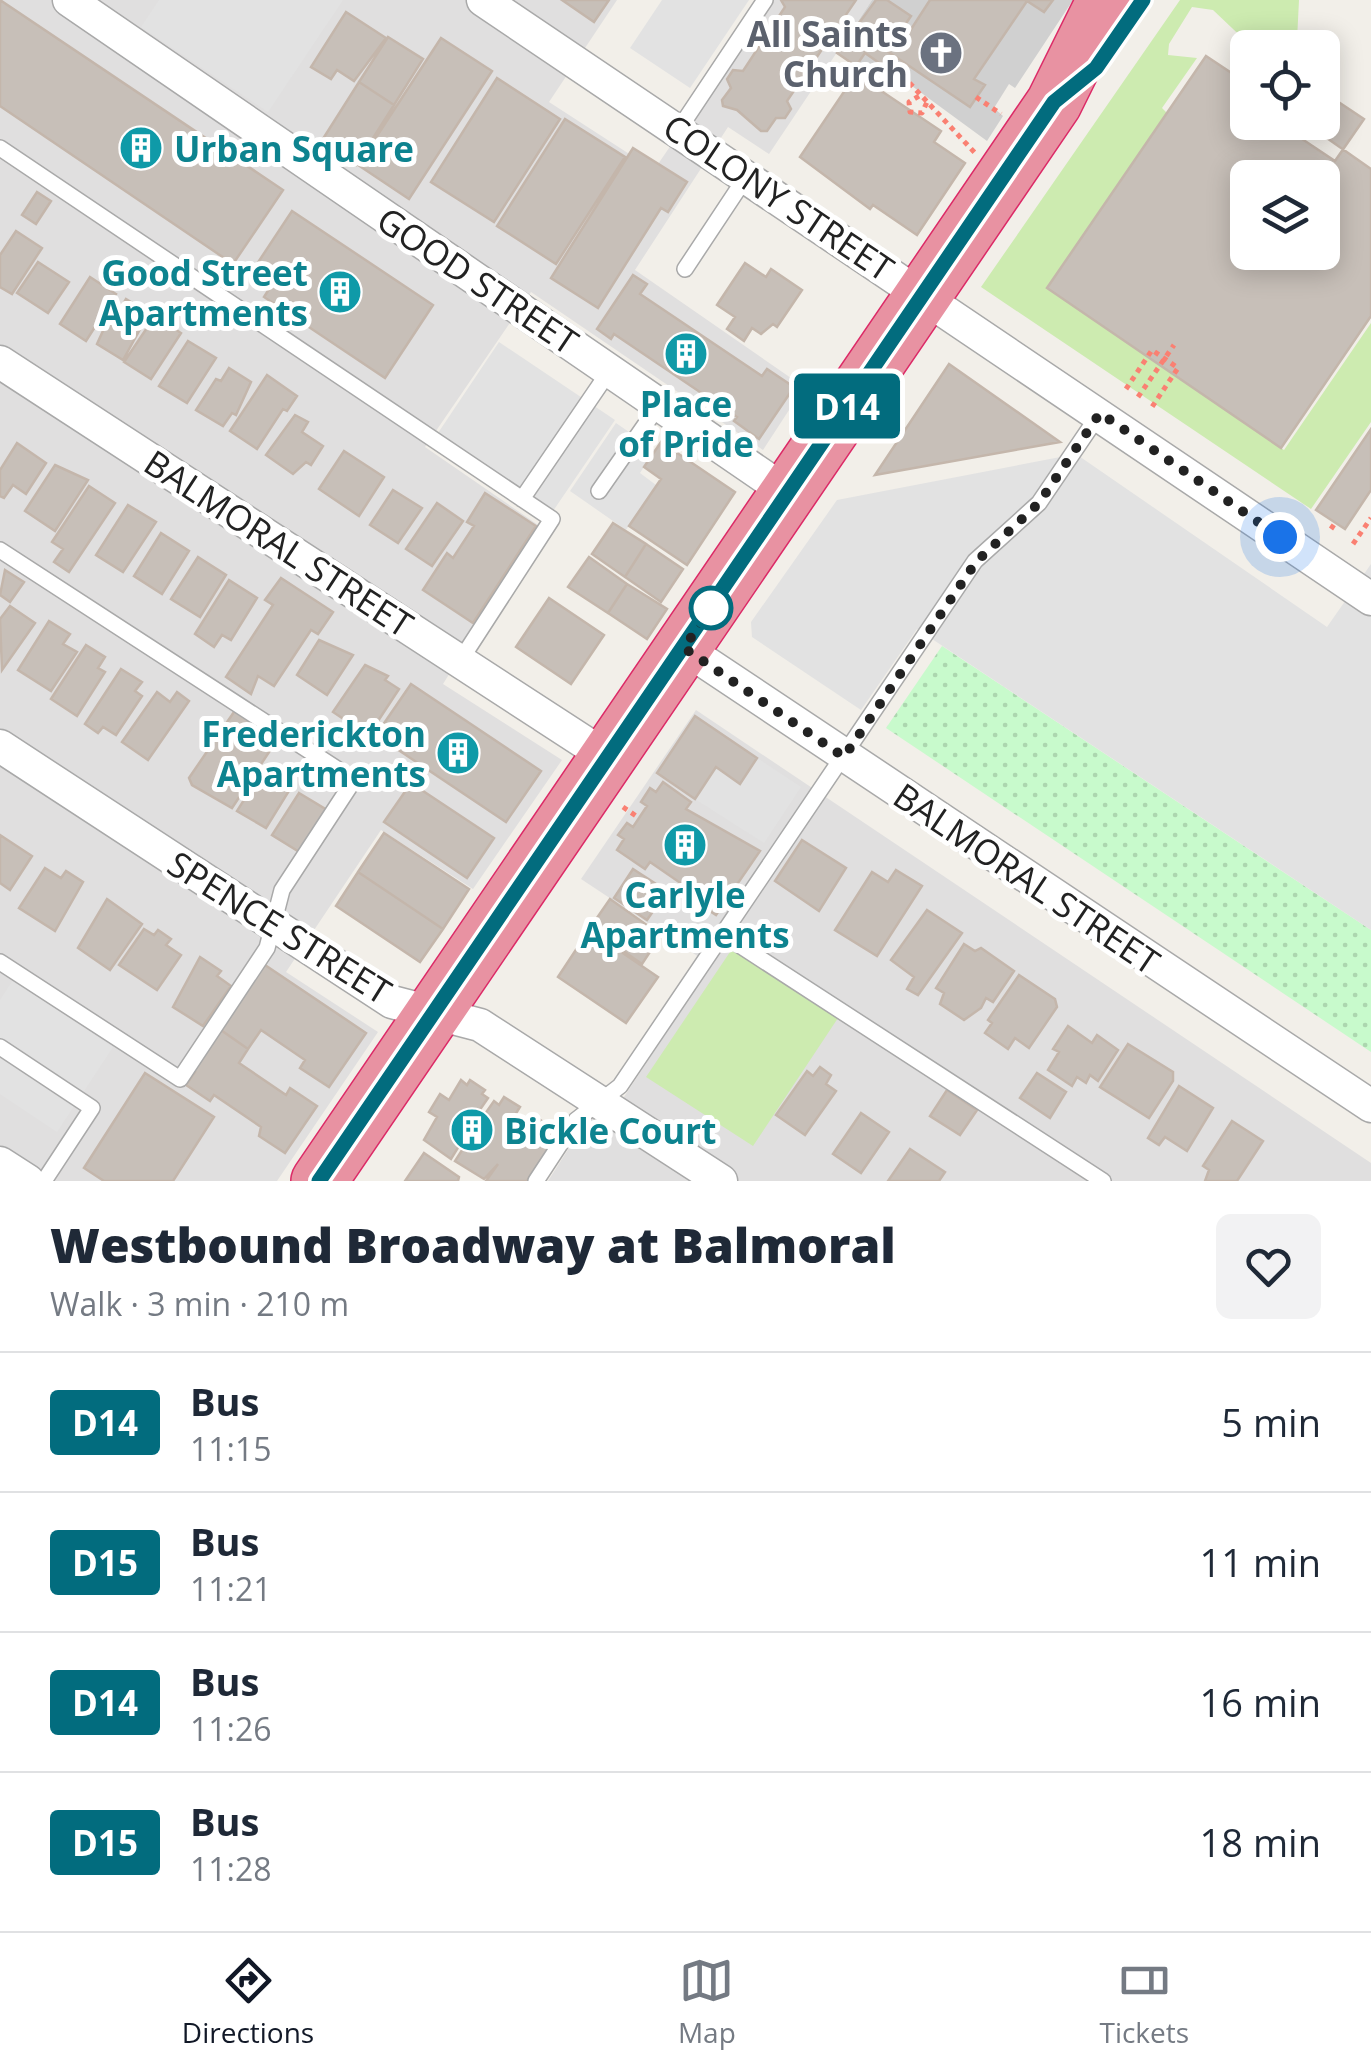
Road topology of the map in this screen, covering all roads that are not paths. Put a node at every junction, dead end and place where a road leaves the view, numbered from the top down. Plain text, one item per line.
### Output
1 (69, 0) edge
2 (483, 0) edge
3 (765, 0) edge
4 (1105, 0) edge
5 (1143, 0) edge
6 (1028, 109) junction
7 (679, 130) junction
8 (0, 148) edge
9 (747, 174) junction
10 (685, 270) dead end
11 (922, 295) junction
12 (0, 362) edge
13 (610, 370) junction
14 (659, 405) junction
15 (1100, 413) junction
16 (599, 492) dead end
17 (788, 493) junction
18 (522, 499) junction
19 (0, 550) edge
20 (1371, 598) edge
21 (684, 648) junction
22 (460, 661) junction
23 (0, 746) edge
24 (844, 757) junction
25 (615, 782) junction
26 (272, 924) junction
27 (724, 935) junction
28 (0, 962) edge
29 (434, 1013) junction
30 (0, 1047) edge
31 (598, 1103) junction
32 (1371, 1106) edge
33 (0, 1163) edge
34 (28, 1181) edge
35 (44, 1181) edge
36 (319, 1181) edge
37 (536, 1181) edge
38 (721, 1181) edge
39 (1103, 1181) edge

1 - 13 street, GOOD STREET
2 - 7 street, COLONY STREET
3 - 7 lane
4 - 6 highway
5 - 6 highway
6 - 11 highway
7 - 9 street, COLONY STREET
8 - 18 lane
9 - 10 lane
9 - 11 street, COLONY STREET
11 - 15 street, COLONY STREET
11 - 17 highway
12 - 22 street, BALMORAL STREET
13 - 14 street, GOOD STREET
13 - 18 lane
14 - 16 lane
14 - 17 street, GOOD STREET
15 - 20 street, COLONY STREET
15 - 24 lane
17 - 21 highway
18 - 22 lane
19 - 26 lane
21 - 24 street, BALMORAL STREET
21 - 25 highway
22 - 25 street, BALMORAL STREET
23 - 26 street, SPENCE STREET
24 - 27 lane
24 - 32 street, BALMORAL STREET
25 - 29 highway
26 - 28 lane
26 - 29 street, SPENCE STREET
27 - 31 lane
27 - 39 lane
29 - 31 street, SPENCE STREET
29 - 36 highway
30 - 35 lane
31 - 37 lane
31 - 38 street, SPENCE STREET
33 - 34 street

